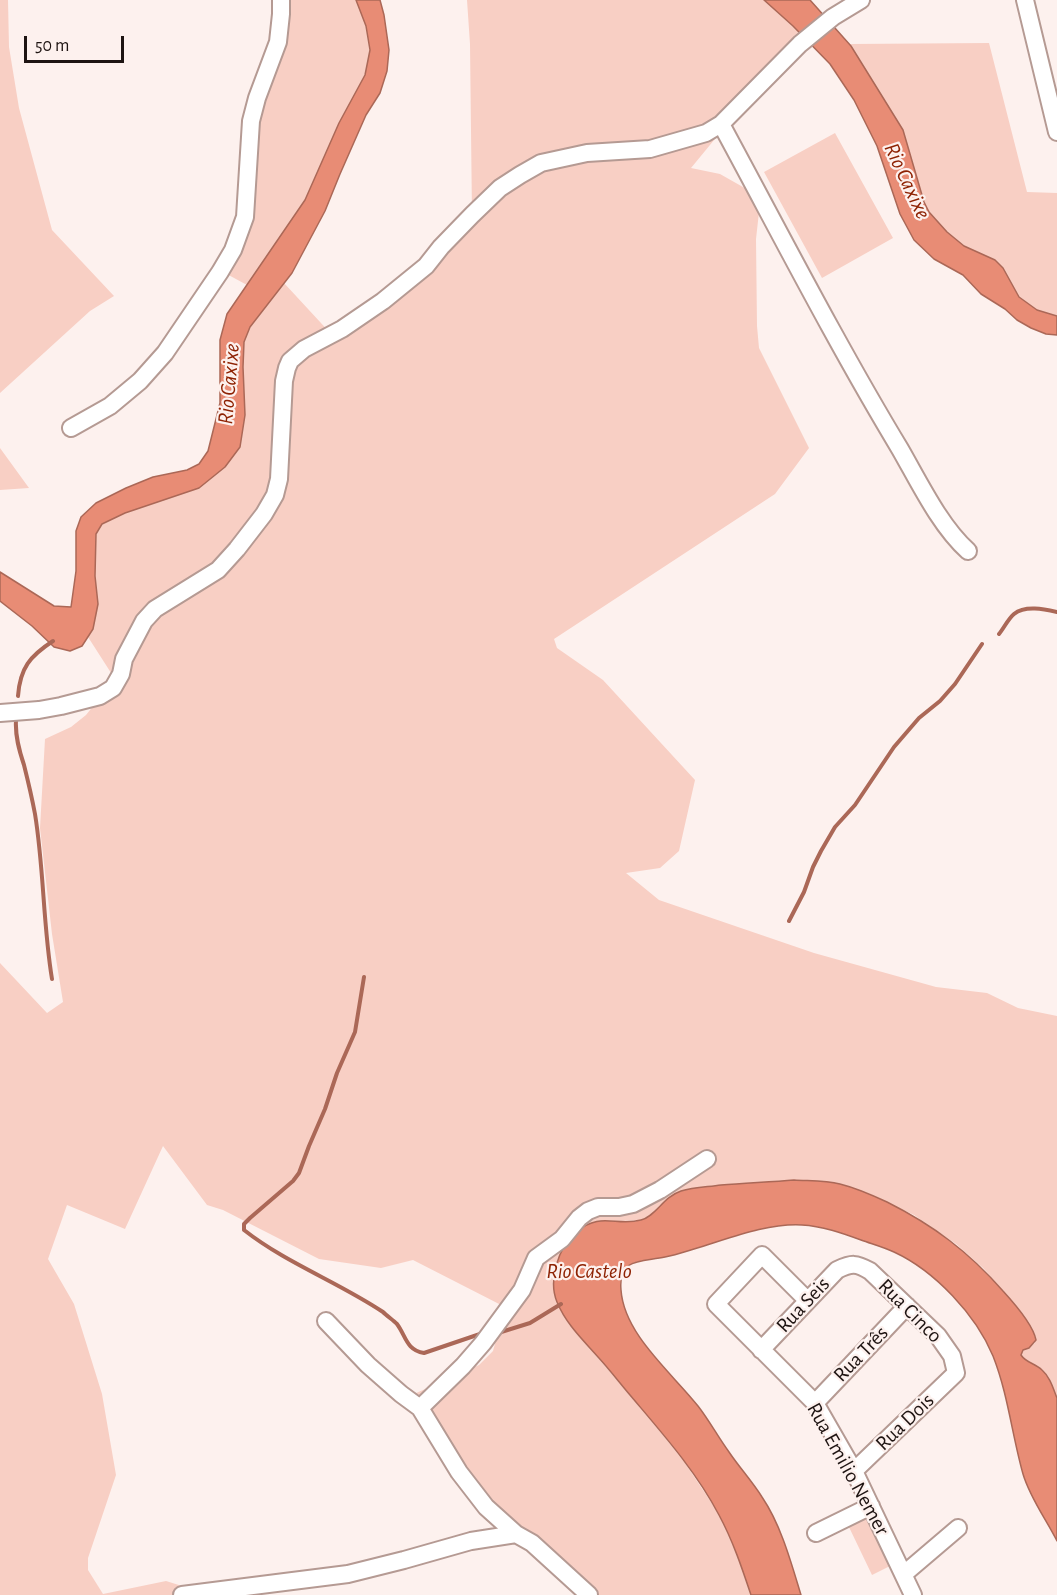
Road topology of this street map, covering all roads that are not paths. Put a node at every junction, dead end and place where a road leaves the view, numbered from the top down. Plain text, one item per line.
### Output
1 (281, 0) edge
2 (861, 0) edge
3 (1025, 0) edge
4 (721, 124) junction
5 (1057, 132) edge
6 (70, 428) dead end
7 (968, 551) dead end
8 (0, 713) edge
9 (707, 1159) dead end
10 (849, 1264) joint
11 (807, 1300) junction
12 (907, 1306) junction
13 (326, 1321) dead end
14 (761, 1350) junction
15 (956, 1372) joint
16 (815, 1403) junction
17 (420, 1408) junction
18 (854, 1471) junction
19 (871, 1506) junction
20 (958, 1528) dead end
21 (816, 1533) dead end
22 (516, 1534) junction
23 (904, 1574) junction
24 (182, 1595) edge
25 (589, 1595) edge
26 (913, 1595) edge

1 - 6 street
2 - 4 street
3 - 5 street
4 - 7 street
4 - 8 street
9 - 17 street
10 - 11 street, Rua Seis
10 - 12 street, Rua Cinco
11 - 14 street, Rua Seis
11 - 14 street, Rua Emilio Nemer
12 - 15 street, Rua Cinco
12 - 16 street, Rua Três
13 - 17 street
14 - 16 street, Rua Emilio Nemer
15 - 18 street, Rua Dois
16 - 18 street, Rua Emilio Nemer
17 - 22 street
18 - 19 street, Rua Emilio Nemer
19 - 21 street
19 - 23 street, Rua Emilio Nemer
20 - 23 street
22 - 24 street
22 - 25 street
23 - 26 street, Rua Emilio Nemer

